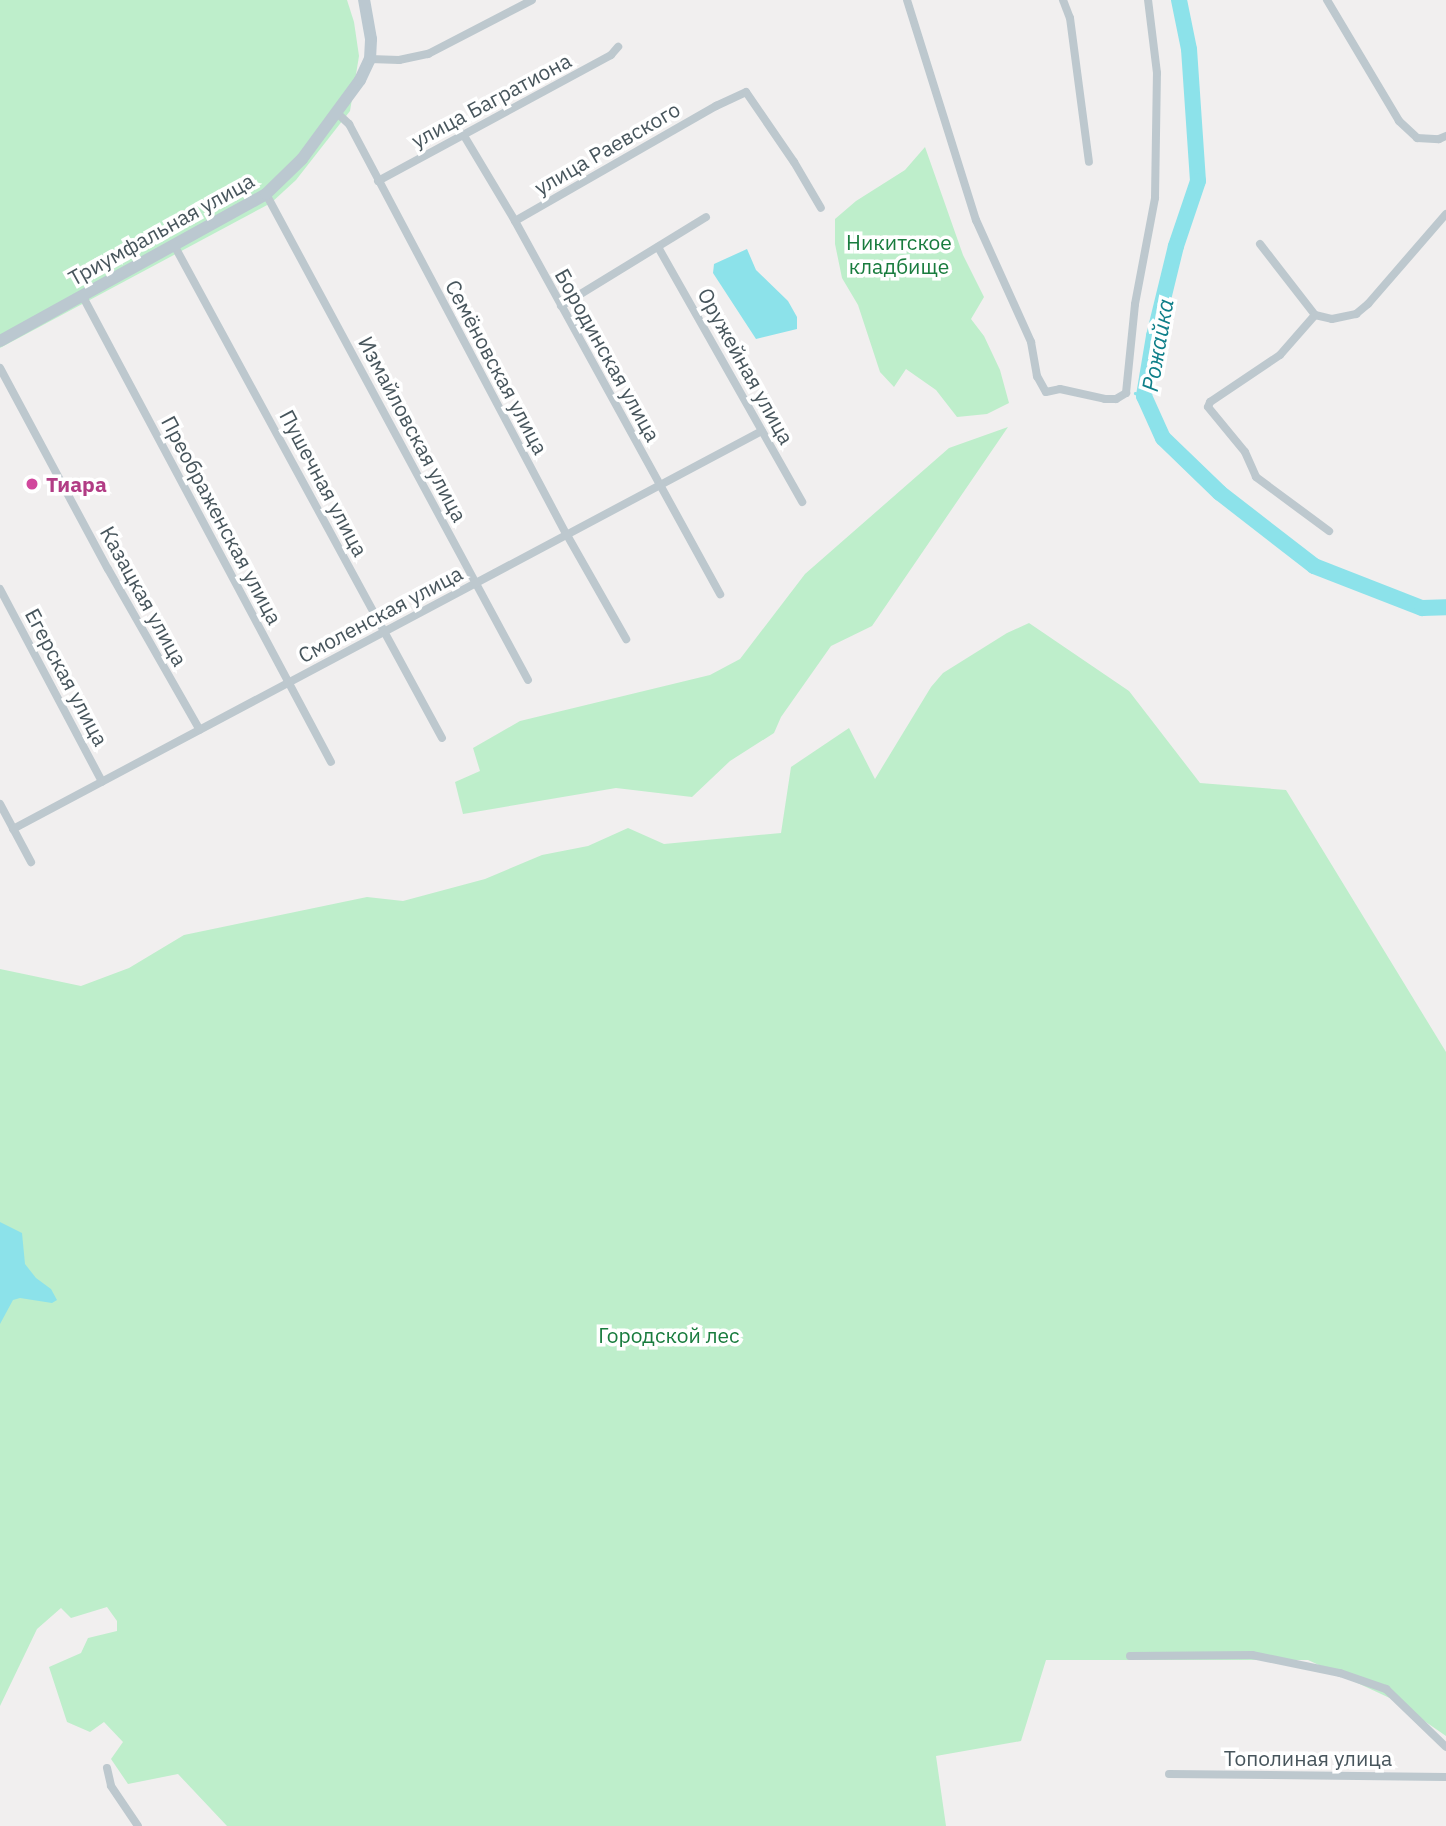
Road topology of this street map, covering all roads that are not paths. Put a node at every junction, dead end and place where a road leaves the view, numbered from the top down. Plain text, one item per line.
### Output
1 (364, 0) edge
2 (532, 0) edge
3 (907, 0) edge
4 (1063, 0) edge
5 (1148, 0) edge
6 (1327, 0) edge
7 (618, 47) dead end
8 (370, 59) junction
9 (336, 112) junction
10 (463, 134) junction
11 (1446, 136) edge
12 (1090, 162) dead end
13 (378, 181) junction
14 (266, 194) junction
15 (821, 208) dead end
16 (1446, 214) edge
17 (706, 217) dead end
18 (514, 221) junction
19 (1260, 244) dead end
20 (174, 245) junction
21 (658, 247) junction
22 (82, 295) junction
23 (561, 306) junction
24 (1315, 315) junction
25 (0, 341) edge
26 (0, 368) edge
27 (762, 430) junction
28 (660, 485) junction
29 (802, 502) dead end
30 (1329, 531) dead end
31 (567, 535) junction
32 (477, 583) junction
33 (0, 589) edge
34 (720, 594) dead end
35 (384, 632) junction
36 (626, 639) dead end
37 (528, 680) dead end
38 (289, 682) junction
39 (200, 730) junction
40 (442, 738) dead end
41 (331, 762) dead end
42 (102, 782) junction
43 (0, 804) edge
44 (13, 829) junction
45 (31, 862) dead end
46 (1130, 1656) dead end
47 (1446, 1746) edge
48 (107, 1768) dead end
49 (1169, 1774) dead end
50 (1446, 1777) edge
51 (138, 1826) edge

1 - 8 street
2 - 8 street
3 - 5 street
4 - 12 street
6 - 11 street
7 - 10 street, улица Багратиона
8 - 9 street, Триумфальная улица
9 - 13 street, Семёновская улица
9 - 14 street, Триумфальная улица
10 - 13 street, улица Багратиона
10 - 18 street, Бородинская улица
13 - 31 street, Семёновская улица
14 - 20 street, Триумфальная улица
14 - 32 street, Измайловская улица
15 - 18 street, улица Раевского
16 - 24 street
17 - 21 street
18 - 23 street, Бородинская улица
19 - 24 street
20 - 22 street, Триумфальная улица
20 - 35 street, Пушечная улица
21 - 23 street
21 - 27 street, Оружейная улица
22 - 25 street, Триумфальная улица
22 - 38 street, Преображенская улица
23 - 28 street, Бородинская улица
24 - 30 street
26 - 39 street, Казацкая улица
27 - 28 street, Смоленская улица
27 - 29 street, Оружейная улица
28 - 31 street, Смоленская улица
28 - 34 street, Бородинская улица
31 - 32 street, Смоленская улица
31 - 36 street, Семёновская улица
32 - 35 street, Смоленская улица
32 - 37 street, Измайловская улица
33 - 42 street, Егерская улица
35 - 38 street, Смоленская улица
35 - 40 street, Пушечная улица
38 - 39 street, Смоленская улица
38 - 41 street, Преображенская улица
39 - 42 street, Смоленская улица
42 - 44 street, Смоленская улица
43 - 44 street
44 - 45 street
46 - 47 street
48 - 51 street
49 - 50 street, Тополиная улица

